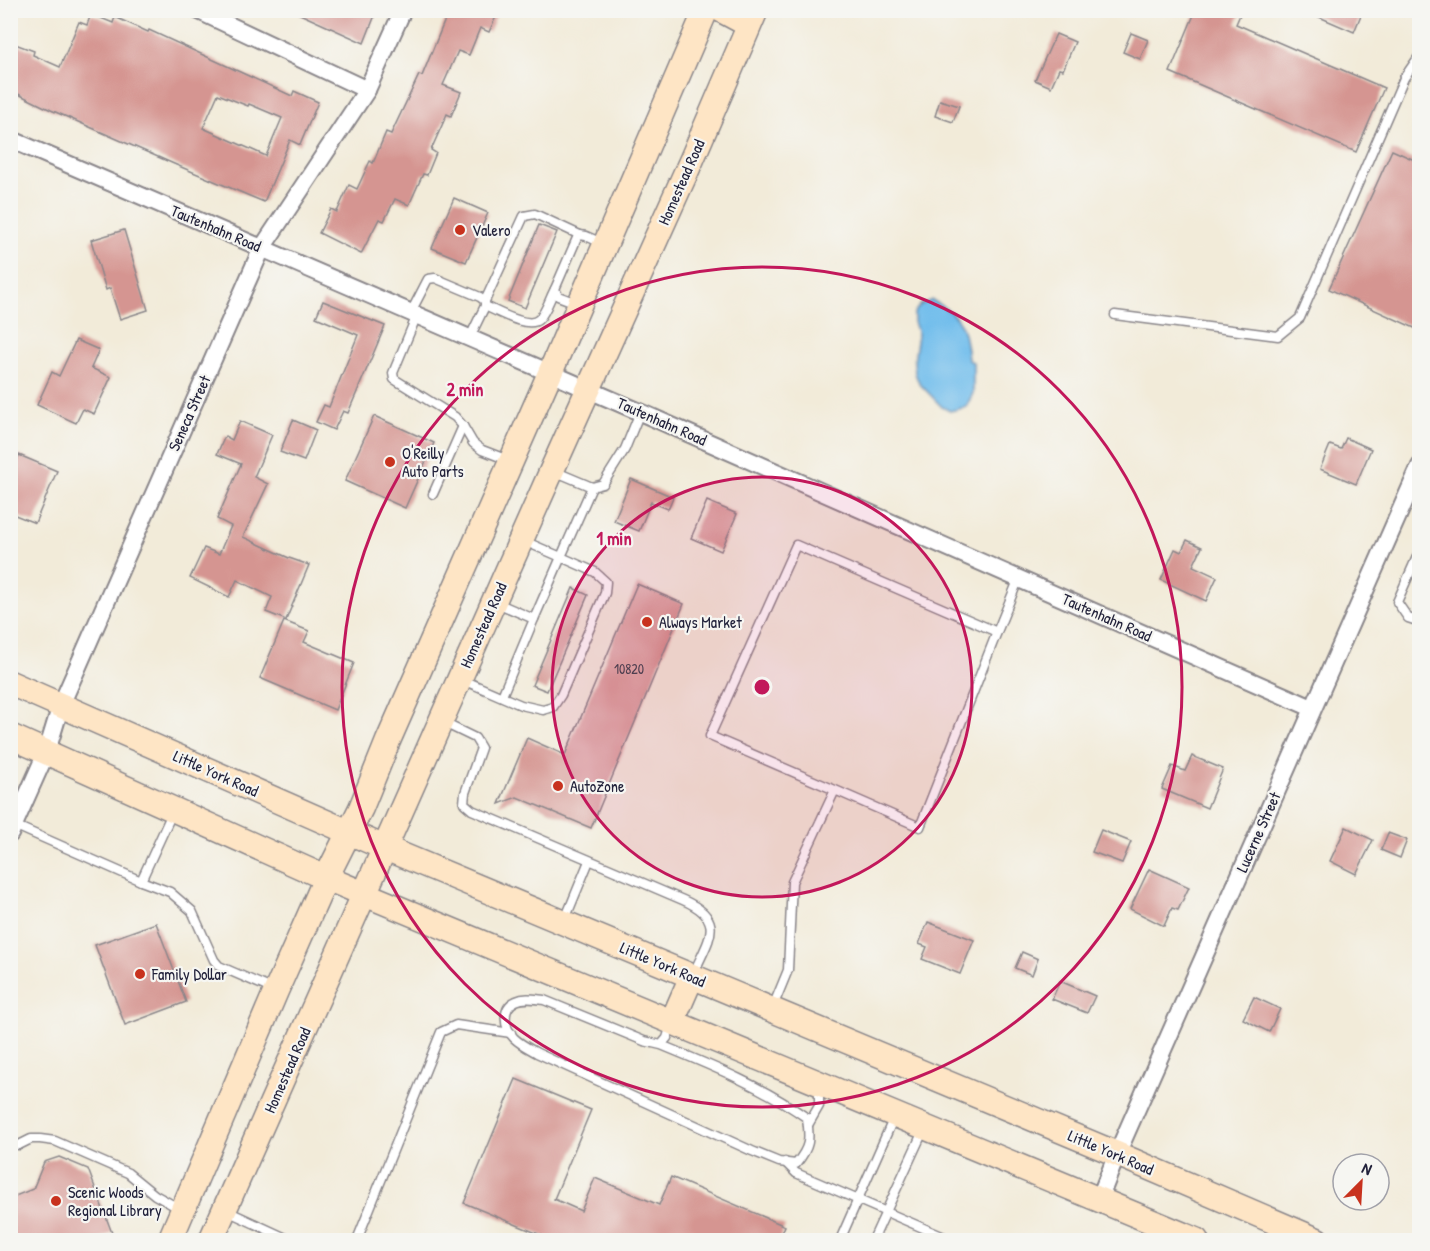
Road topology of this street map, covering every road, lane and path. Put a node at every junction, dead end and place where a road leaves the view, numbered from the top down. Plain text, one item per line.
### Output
1 (197, 10) edge
2 (403, 10) edge
3 (706, 10) edge
4 (721, 10) edge
5 (752, 18) edge
6 (1419, 55) edge
7 (367, 90) junction
8 (10, 139) edge
9 (580, 236) junction
10 (606, 244) junction
11 (262, 248) junction
12 (555, 289) junction
13 (485, 304) junction
14 (580, 304) junction
15 (414, 313) junction
16 (1115, 315) dead end
17 (470, 337) junction
18 (550, 372) junction
19 (588, 389) junction
20 (640, 412) junction
21 (463, 426) junction
22 (511, 461) junction
23 (1419, 466) edge
24 (552, 470) junction
25 (592, 487) junction
26 (433, 494) dead end
27 (521, 540) junction
28 (1419, 550) edge
29 (561, 557) junction
30 (1018, 578) junction
31 (494, 602) junction
32 (534, 619) junction
33 (1419, 622) edge
34 (997, 632) junction
35 (459, 679) junction
36 (10, 683) edge
37 (502, 696) junction
38 (61, 705) junction
39 (1312, 708) junction
40 (441, 721) junction
41 (10, 736) edge
42 (47, 752) junction
43 (835, 790) junction
44 (174, 809) junction
45 (12, 829) edge
46 (350, 832) junction
47 (385, 848) junction
48 (589, 861) junction
49 (326, 878) junction
50 (141, 881) junction
51 (364, 893) junction
52 (564, 923) junction
53 (692, 976) junction
54 (276, 991) junction
55 (772, 1010) junction
56 (672, 1022) junction
57 (511, 1032) junction
58 (661, 1045) junction
59 (819, 1083) junction
60 (895, 1115) junction
61 (808, 1125) junction
62 (924, 1128) junction
63 (10, 1144) edge
64 (1117, 1154) junction
65 (785, 1162) junction
66 (857, 1200) junction
67 (1098, 1200) junction
68 (183, 1211) junction
69 (885, 1212) junction
70 (218, 1226) edge
71 (279, 1238) edge
72 (170, 1240) edge
73 (290, 1240) edge
74 (357, 1240) edge
75 (840, 1240) edge
76 (873, 1240) edge
77 (951, 1240) edge
78 (1196, 1240) edge
79 (1317, 1240) edge

1 - 7 street
2 - 7 street, Seneca Street
3 - 10 main road
4 - 5 main road
5 - 19 main road, Homestead Road
6 - 16 lane
7 - 11 street, Seneca Street
8 - 11 street, Tautenhahn Road
9 - 10 lane
9 - 12 lane
9 - 13 lane
10 - 14 main road
11 - 15 street, Tautenhahn Road
11 - 38 street, Seneca Street
12 - 13 lane
12 - 14 lane
13 - 15 lane
13 - 17 lane
14 - 18 main road
15 - 17 street, Tautenhahn Road
15 - 21 lane
17 - 18 street, Tautenhahn Road
18 - 19 street, Tautenhahn Road
18 - 22 main road
19 - 20 street, Tautenhahn Road
19 - 24 main road, Homestead Road
20 - 25 lane
20 - 30 street, Tautenhahn Road
21 - 22 lane
21 - 26 lane
22 - 46 main road
23 - 39 street, Lucerne Street
24 - 25 lane
24 - 27 main road, Homestead Road
25 - 29 lane
27 - 29 lane
27 - 31 main road, Homestead Road
28 - 33 lane
29 - 32 lane
29 - 37 lane
30 - 34 lane
30 - 39 street, Tautenhahn Road
31 - 32 lane
31 - 35 main road, Homestead Road
32 - 37 lane
34 - 43 lane
34 - 43 lane
35 - 37 lane
35 - 40 main road, Homestead Road
36 - 38 main road, Little York Road
38 - 42 street, Seneca Street
38 - 46 main road, Little York Road
39 - 64 street, Lucerne Street
40 - 47 main road, Homestead Road
40 - 48 lane
41 - 42 main road
42 - 44 main road
42 - 45 street, Seneca Street
43 - 55 lane
44 - 49 main road
44 - 50 lane
45 - 50 lane
46 - 47 main road, Little York Road
46 - 49 main road
47 - 51 main road, Homestead Road
47 - 52 main road, Little York Road
48 - 52 lane
48 - 53 lane
49 - 51 main road
49 - 54 main road
50 - 54 lane
51 - 56 main road
51 - 70 main road, Homestead Road
52 - 53 main road, Little York Road
53 - 55 main road, Little York Road
53 - 56 main road
54 - 68 main road
55 - 64 main road, Little York Road
56 - 58 lane
56 - 59 main road
57 - 58 lane
57 - 65 lane
57 - 74 lane
58 - 61 lane
59 - 60 main road
59 - 61 lane
60 - 62 main road
60 - 66 lane
61 - 65 lane
62 - 67 main road
62 - 69 lane
63 - 68 lane
64 - 67 street, Lucerne Street
64 - 79 main road, Little York Road
65 - 66 lane
66 - 69 lane
66 - 75 lane
67 - 78 main road
68 - 70 main road
68 - 72 main road
69 - 76 lane
69 - 77 lane
70 - 71 lane
71 - 73 lane

